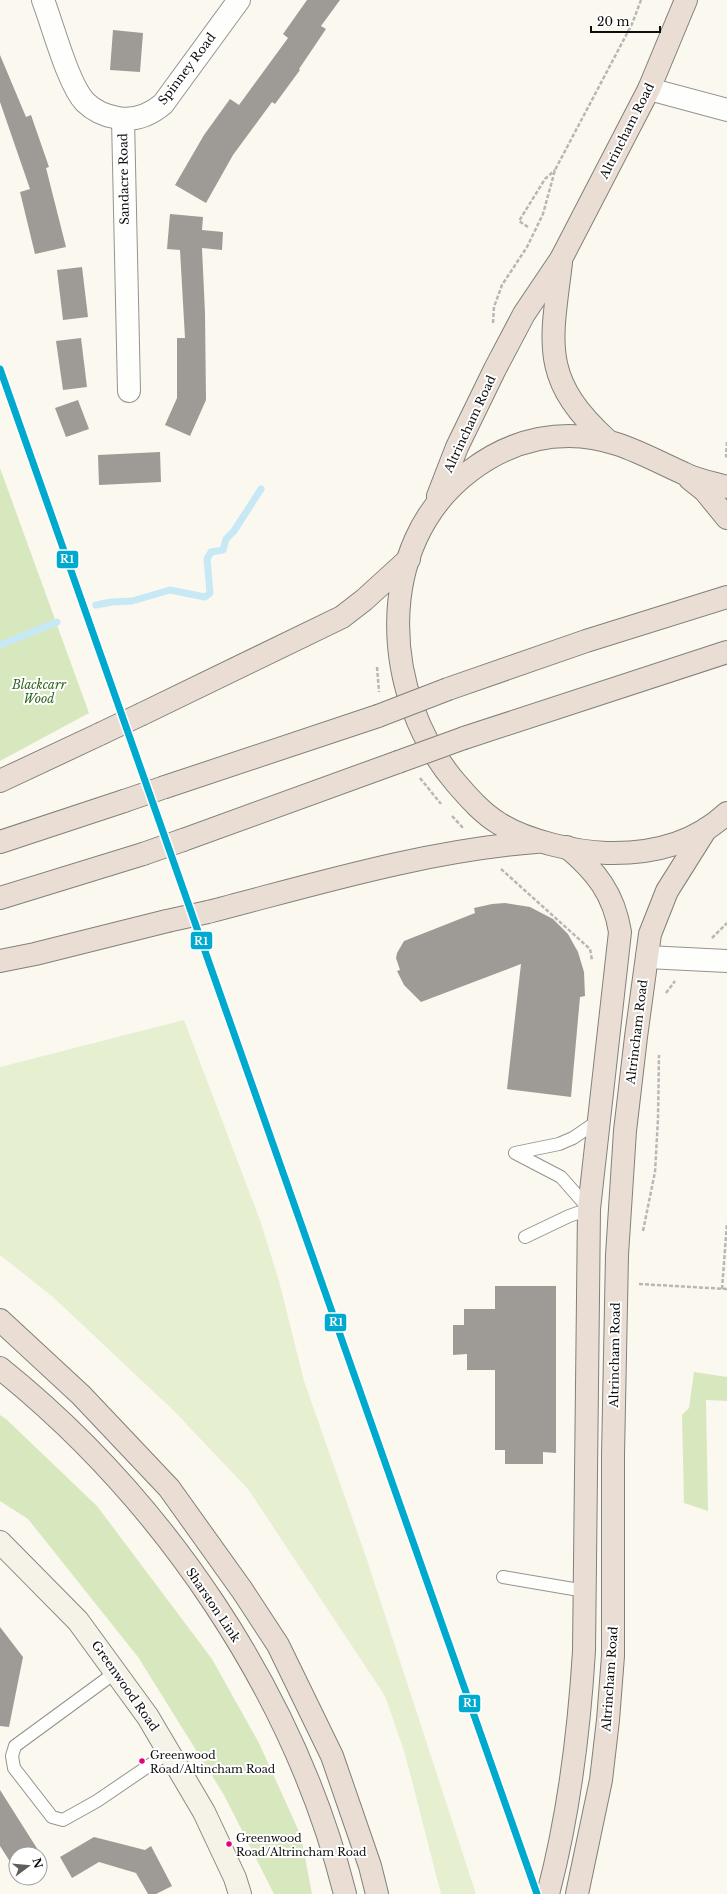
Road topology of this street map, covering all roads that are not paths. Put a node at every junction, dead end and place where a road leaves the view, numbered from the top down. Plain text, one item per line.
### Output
1 (43, 0) edge
2 (239, 0) edge
3 (686, 0) edge
4 (649, 88) junction
5 (727, 110) edge
6 (123, 119) junction
7 (561, 259) junction
8 (129, 391) dead end
9 (607, 440) junction
10 (684, 474) junction
11 (727, 487) edge
12 (434, 508) junction
13 (727, 518) edge
14 (409, 559) junction
15 (727, 597) edge
16 (727, 652) edge
17 (0, 781) edge
18 (727, 812) edge
19 (706, 829) junction
20 (0, 842) edge
21 (541, 842) junction
22 (567, 847) junction
23 (0, 898) edge
24 (647, 957) junction
25 (0, 961) edge
26 (727, 961) edge
27 (598, 1121) junction
28 (589, 1209) junction
29 (525, 1237) dead end
30 (0, 1320) edge
31 (0, 1368) edge
32 (0, 1542) edge
33 (503, 1577) dead end
34 (585, 1590) junction
35 (116, 1672) junction
36 (170, 1752) junction
37 (240, 1894) edge
38 (344, 1894) edge
39 (377, 1894) edge
40 (548, 1894) edge
41 (577, 1894) edge

1 - 6 street, Sandacre Road
2 - 6 street, Spinney Road
3 - 4 highway, Altrincham Road
4 - 5 street
4 - 7 highway, Altrincham Road
6 - 8 street, Sandacre Road
7 - 9 highway, Altrincham Road
7 - 12 highway, Altrincham Road
9 - 10 highway
9 - 12 highway
10 - 11 highway
10 - 13 highway
12 - 14 highway
14 - 17 highway, bridge
14 - 21 highway
15 - 20 highway, bridge
16 - 23 highway, bridge
18 - 19 highway
19 - 22 highway
19 - 24 highway, Altrincham Road
21 - 22 highway
21 - 25 highway, bridge
22 - 27 highway
24 - 26 street
24 - 41 highway, Altrincham Road
27 - 28 highway
27 - 28 lane
28 - 29 lane
28 - 34 highway
30 - 39 highway
31 - 38 highway, Sharston Link
32 - 35 street, Greenwood Road
33 - 34 lane
34 - 40 highway
35 - 36 street, Greenwood Road
35 - 36 lane
36 - 37 street, Greenwood Road

